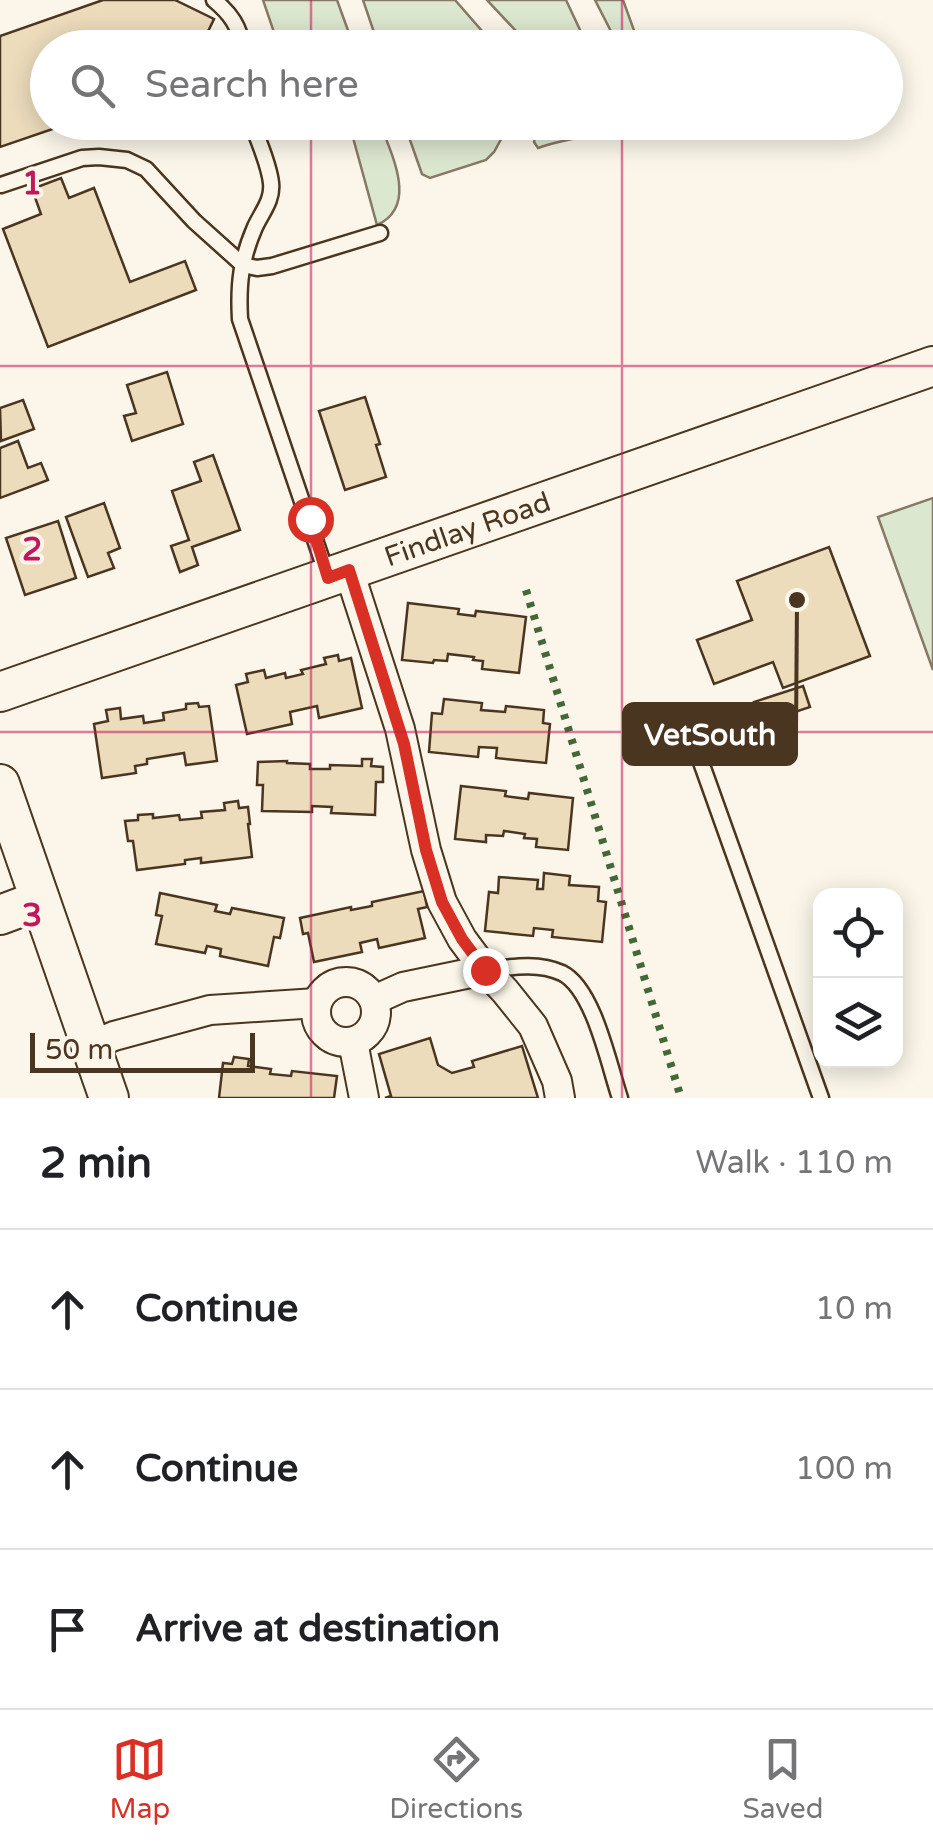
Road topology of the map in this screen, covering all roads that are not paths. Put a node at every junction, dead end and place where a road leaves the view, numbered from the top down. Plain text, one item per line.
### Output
1 (214, 0) edge
2 (238, 30) edge
3 (258, 140) edge
4 (1, 185) edge
5 (380, 233) dead end
6 (243, 265) junction
7 (933, 366) edge
8 (338, 574) junction
9 (0, 692) edge
10 (697, 751) dead end
11 (0, 784) edge
12 (13, 866) edge
13 (40, 900) junction
14 (0, 915) edge
15 (485, 970) junction
16 (374, 1000) junction
17 (317, 1003) junction
18 (352, 1042) junction
19 (90, 1046) junction
20 (109, 1098) edge
21 (364, 1098) edge
22 (560, 1098) edge
23 (620, 1098) edge
24 (821, 1098) edge

1 - 2 lane
3 - 6 lane
4 - 6 lane
5 - 6 lane
6 - 8 lane
7 - 8 street, Findlay Road
8 - 9 street, Findlay Road
8 - 15 street
10 - 24 lane
11 - 12 street
12 - 13 street
13 - 14 street
13 - 19 street
15 - 16 street
15 - 22 street
15 - 23 lane
16 - 17 street
16 - 18 street
17 - 18 street
17 - 19 street
18 - 21 street
19 - 20 street

